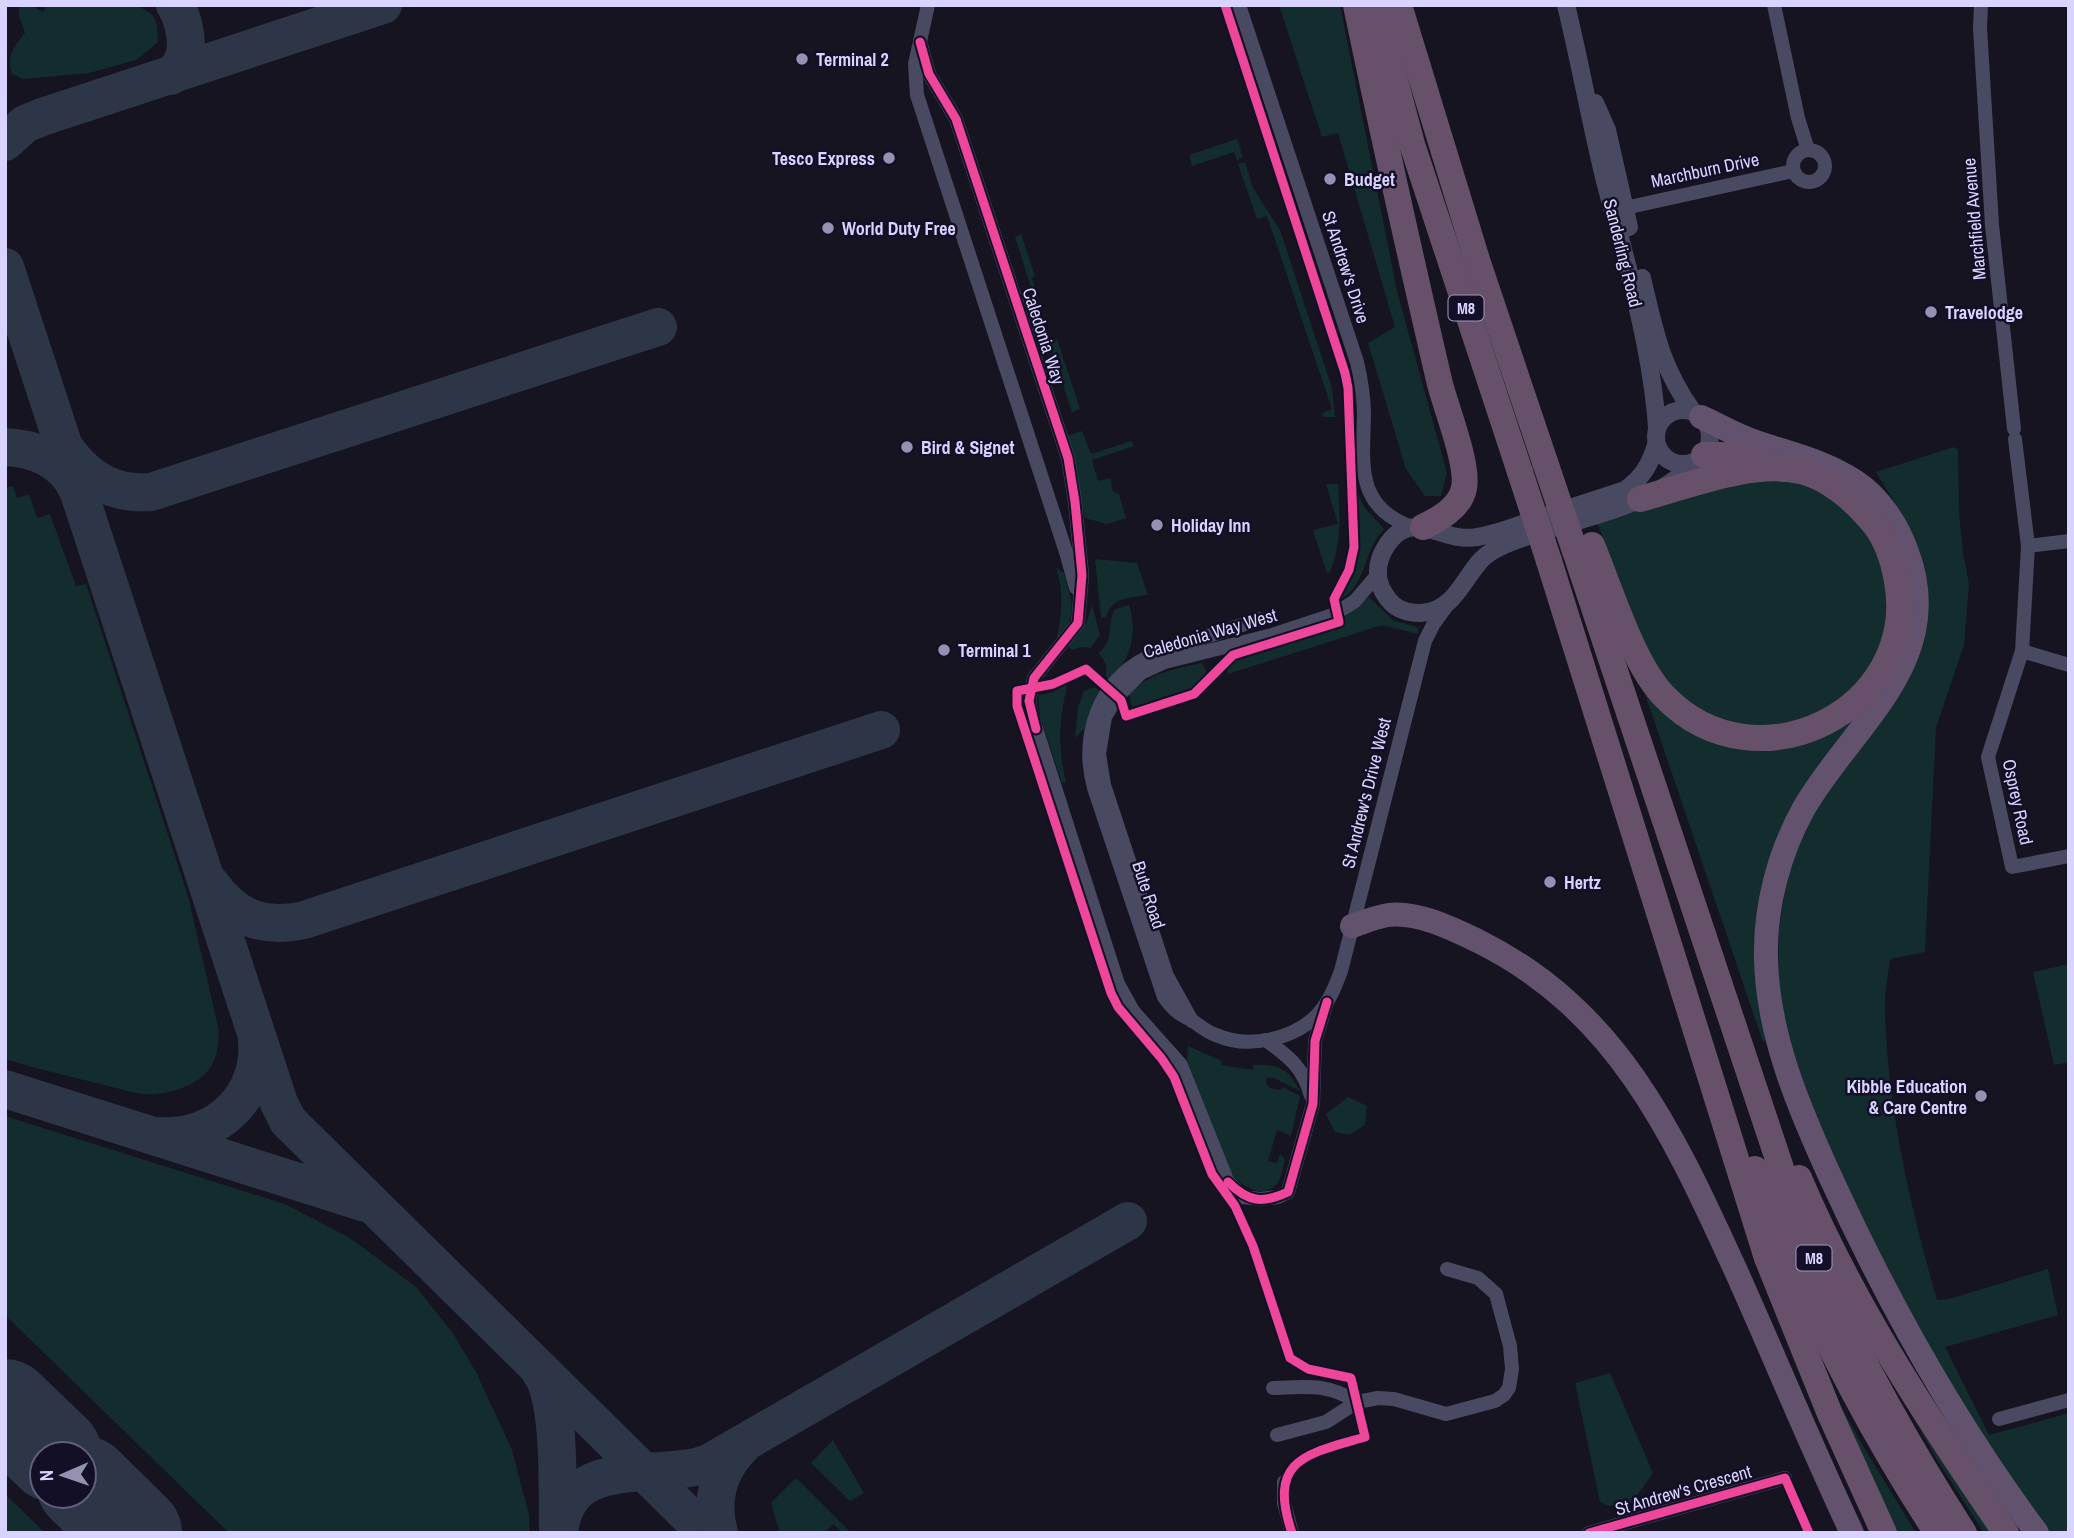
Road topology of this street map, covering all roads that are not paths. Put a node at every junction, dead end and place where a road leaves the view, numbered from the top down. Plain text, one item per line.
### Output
1 (928, 5) edge
2 (1239, 5) edge
3 (1356, 5) edge
4 (1375, 5) edge
5 (1399, 5) edge
6 (1566, 5) edge
7 (1774, 5) edge
8 (1982, 5) edge
9 (920, 42) junction
10 (1585, 80) junction
11 (1808, 150) junction
12 (1793, 171) junction
13 (1625, 208) junction
14 (1697, 414) junction
15 (2014, 434) joint
16 (1657, 436) junction
17 (1699, 459) junction
18 (1801, 471) junction
19 (1640, 499) junction
20 (1417, 527) junction
21 (2069, 541) edge
22 (2028, 546) junction
23 (1584, 548) junction
24 (1378, 574) junction
25 (1452, 600) junction
26 (1080, 610) junction
27 (1260, 619) dead end
28 (2022, 651) junction
29 (2069, 665) edge
30 (1095, 767) junction
31 (1625, 799) junction
32 (2069, 856) edge
33 (1352, 926) junction
34 (1712, 962) junction
35 (1327, 1002) junction
36 (1266, 1040) junction
37 (1313, 1104) junction
38 (1288, 1192) joint
39 (1447, 1269) dead end
40 (1273, 1388) dead end
41 (2069, 1400) edge
42 (1357, 1402) junction
43 (1999, 1419) dead end
44 (1277, 1435) dead end
45 (1785, 1478) dead end
46 (1284, 1482) dead end
47 (1292, 1533) edge
48 (1589, 1533) edge
49 (1852, 1533) edge
50 (1884, 1533) edge
51 (1937, 1533) edge
52 (1964, 1533) edge
53 (2006, 1533) edge
54 (2037, 1533) edge

1 - 9 street
2 - 20 street, St Andrew's Drive
3 - 20 highway
4 - 31 highway, M8, bridge
5 - 23 highway
6 - 10 street, Sanderling Road
7 - 11 street, Marchburn Drive
8 - 15 street, Marchfield Avenue
9 - 26 street
9 - 26 street, Caledonia Way
10 - 13 street, Sanderling Road
10 - 16 street, Sanderling Road
11 - 12 street
11 - 12 street, Marchburn Drive
12 - 13 street, Marchburn Drive
13 - 14 street, Sanderling Road
14 - 16 street
14 - 17 street
14 - 54 highway
15 - 22 street, Osprey Road
16 - 17 street
16 - 20 street
17 - 18 highway
17 - 19 street
18 - 19 highway
18 - 23 highway
19 - 25 street
20 - 24 street
21 - 22 street
22 - 28 street, Osprey Road
23 - 34 highway, M8
24 - 25 street
24 - 30 street, Caledonia Way West
25 - 33 street, St Andrew's Drive West
26 - 38 street, Caledonia Way
27 - 30 street, Caledonia Way West
28 - 29 street
28 - 32 street, Osprey Road
30 - 36 street, Bute Road
31 - 50 highway, M8
31 - 51 highway, M8
33 - 35 street, St Andrew's Drive West
33 - 49 highway
34 - 52 highway, M8
34 - 53 highway, M8
35 - 36 street, St Andrew's Drive West
35 - 37 street, St Andrew's Drive West
36 - 37 street
37 - 38 street, St Andrew's Drive West
39 - 42 street
40 - 42 street
41 - 43 street
42 - 44 street
45 - 48 street, St Andrew's Crescent
46 - 47 street

